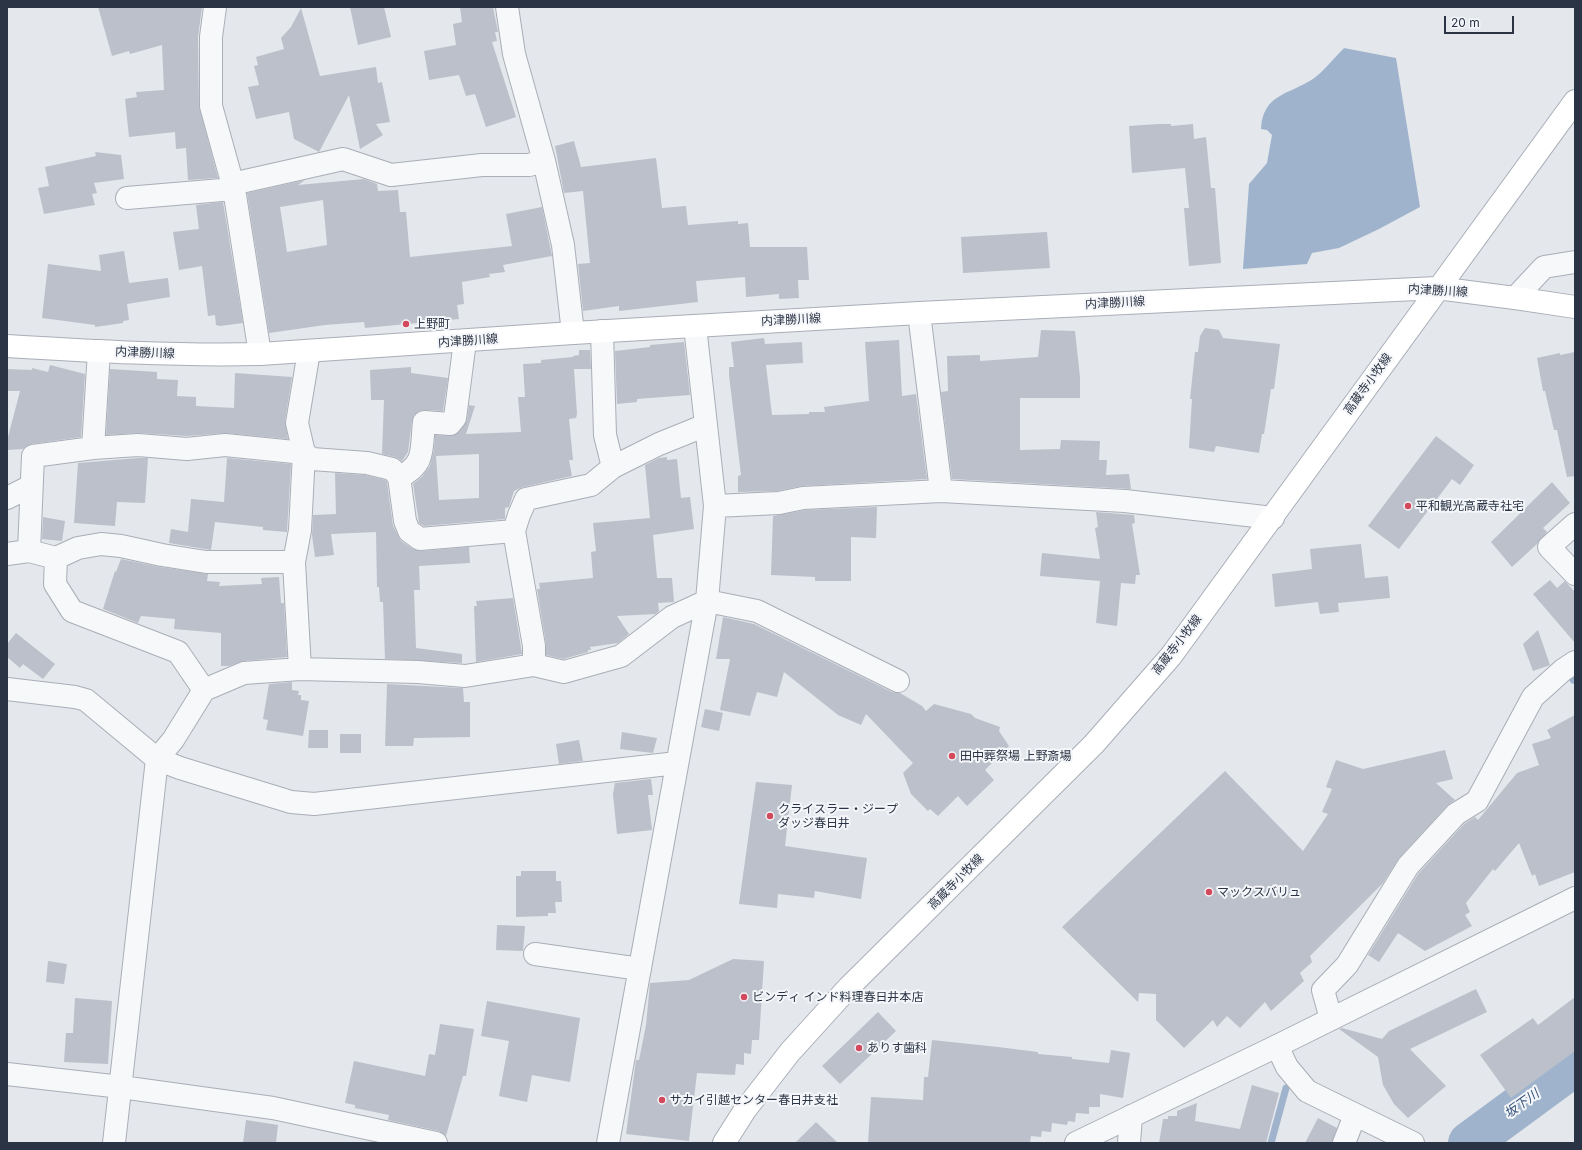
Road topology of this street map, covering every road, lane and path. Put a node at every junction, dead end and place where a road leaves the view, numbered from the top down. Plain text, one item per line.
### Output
1 (214, 7) edge
2 (507, 7) edge
3 (1575, 101) edge
4 (544, 161) junction
5 (233, 187) junction
6 (127, 198) dead end
7 (1575, 262) edge
8 (1437, 288) junction
9 (1516, 298) junction
10 (1575, 307) edge
11 (919, 313) junction
12 (695, 326) junction
13 (602, 331) junction
14 (573, 333) junction
15 (465, 341) junction
16 (7, 346) edge
17 (99, 351) junction
18 (309, 351) junction
19 (260, 354) junction
20 (706, 425) junction
21 (93, 448) junction
22 (304, 453) junction
23 (613, 468) junction
24 (399, 478) junction
25 (31, 486) junction
26 (941, 491) junction
27 (7, 498) edge
28 (715, 506) junction
29 (1273, 518) junction
30 (1575, 524) edge
31 (514, 531) junction
32 (28, 551) junction
33 (7, 554) edge
34 (56, 558) junction
35 (294, 562) junction
36 (1575, 574) edge
37 (707, 601) junction
38 (1575, 662) edge
39 (534, 665) junction
40 (300, 669) junction
41 (898, 681) dead end
42 (7, 689) edge
43 (204, 690) junction
44 (158, 758) junction
45 (678, 763) junction
46 (1575, 898) edge
47 (535, 954) dead end
48 (640, 969) junction
49 (1331, 1019) junction
50 (1277, 1046) junction
51 (7, 1074) edge
52 (121, 1087) junction
53 (1356, 1115) junction
54 (1131, 1116) junction
55 (114, 1143) edge
56 (436, 1143) edge
57 (608, 1143) edge
58 (724, 1143) edge
59 (1076, 1143) edge
60 (1129, 1143) edge
61 (1344, 1143) edge
62 (1413, 1143) edge

1 - 5 street
2 - 4 street
3 - 8 main road, 高蔵寺小牧線
4 - 5 street
4 - 14 street
5 - 6 street
5 - 19 street
7 - 9 street
8 - 9 main road, 内津勝川線
8 - 11 main road, 内津勝川線
8 - 29 main road, 高蔵寺小牧線
9 - 10 main road, 内津勝川線
11 - 12 main road, 内津勝川線
11 - 26 street
12 - 13 main road, 内津勝川線
12 - 20 street
13 - 14 main road, 内津勝川線
13 - 23 street
14 - 15 main road, 内津勝川線
15 - 18 main road, 内津勝川線
15 - 24 street
16 - 17 main road, 内津勝川線
17 - 19 main road, 内津勝川線
17 - 21 street
18 - 19 main road, 内津勝川線
18 - 22 street
20 - 23 street
20 - 28 street
21 - 22 street
21 - 25 street
22 - 24 street
22 - 35 street
23 - 31 street
24 - 31 street
25 - 27 street
25 - 32 street
26 - 28 street
26 - 29 street
28 - 37 street
29 - 58 main road, 高蔵寺小牧線
30 - 36 street
31 - 39 street
32 - 33 street
32 - 34 street
34 - 35 street
34 - 43 street
35 - 40 street
37 - 39 street
37 - 41 street
37 - 45 street
38 - 49 street
39 - 40 street
40 - 43 street
42 - 44 street
43 - 44 street
44 - 45 street
44 - 52 street
45 - 48 street
46 - 49 street
47 - 48 street
48 - 57 street
49 - 50 street
50 - 53 street
50 - 54 street
51 - 52 street
52 - 55 street
52 - 56 street
53 - 61 street
53 - 62 street
54 - 59 street
54 - 60 street

